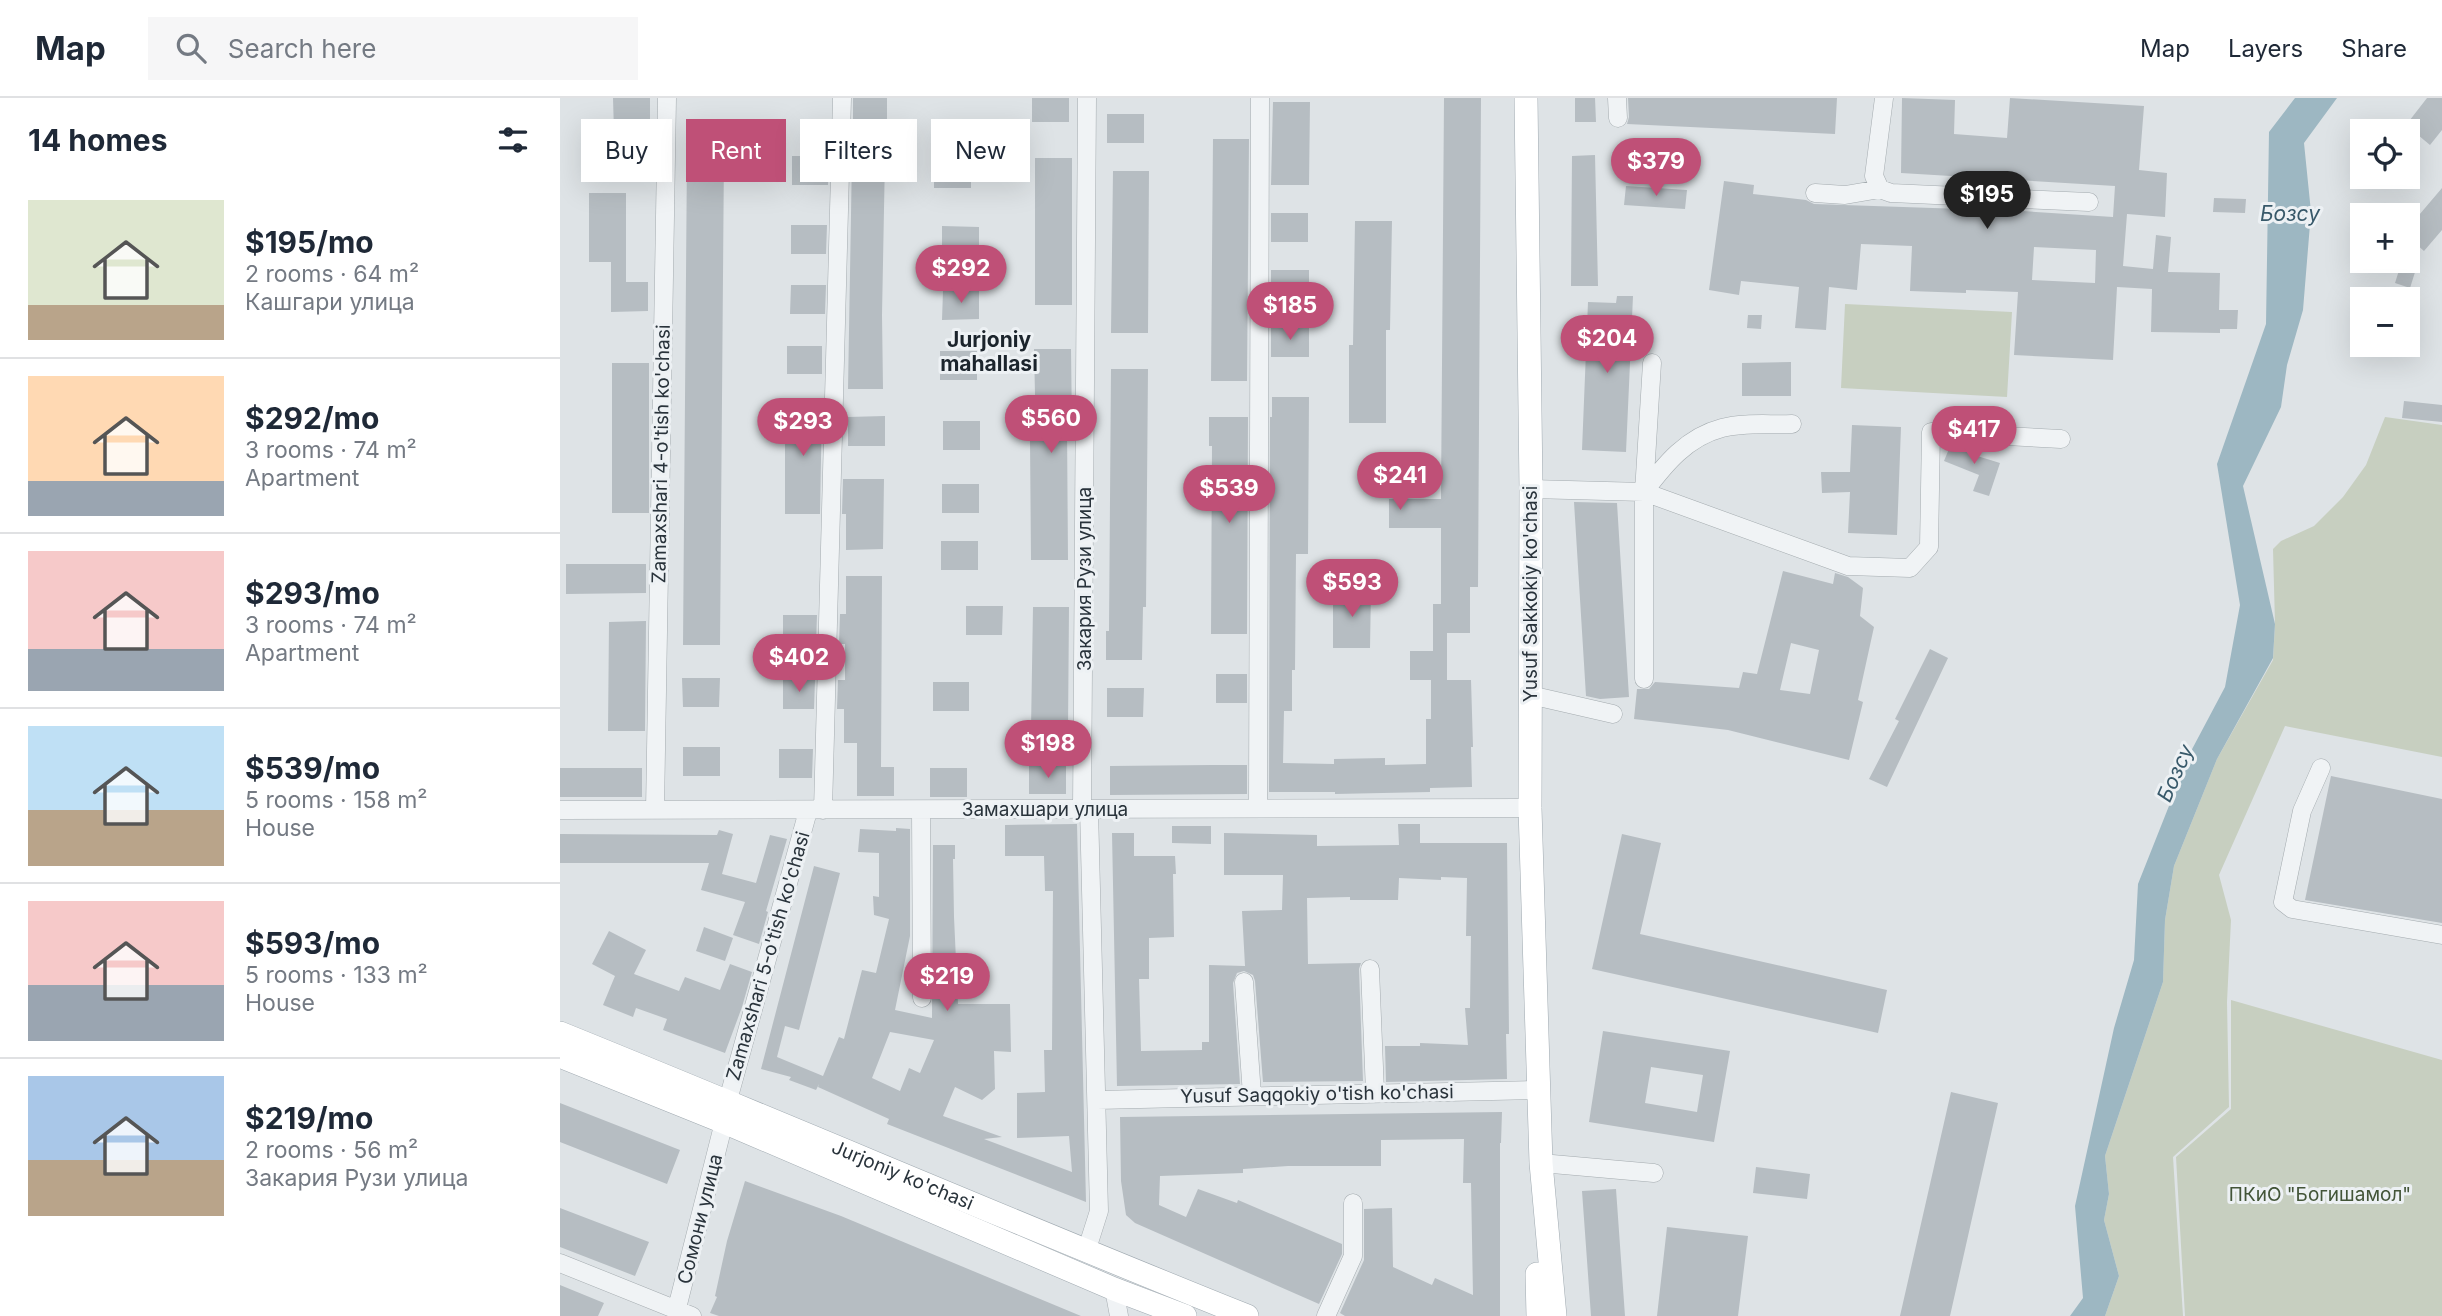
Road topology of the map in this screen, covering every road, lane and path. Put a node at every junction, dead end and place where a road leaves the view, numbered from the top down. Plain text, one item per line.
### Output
1 (667, 98) edge
2 (842, 98) edge
3 (1087, 98) edge
4 (1260, 98) edge
5 (1526, 98) edge
6 (1617, 98) edge
7 (1884, 98) edge
8 (1618, 118) dead end
9 (1880, 189) junction
10 (1815, 193) dead end
11 (2089, 202) dead end
12 (1652, 363) dead end
13 (1792, 424) dead end
14 (2061, 439) dead end
15 (1531, 489) junction
16 (1644, 492) junction
17 (1643, 679) dead end
18 (1530, 695) junction
19 (1613, 714) dead end
20 (2321, 768) dead end
21 (1258, 808) junction
22 (1530, 808) junction
23 (1085, 809) junction
24 (560, 810) edge
25 (655, 810) junction
26 (921, 810) junction
27 (816, 811) junction
28 (2442, 935) edge
29 (1370, 969) dead end
30 (1244, 982) dead end
31 (922, 998) dead end
32 (560, 1033) edge
33 (560, 1056) edge
34 (1537, 1090) junction
35 (1375, 1092) junction
36 (1252, 1096) junction
37 (1097, 1100) junction
38 (726, 1111) junction
39 (1541, 1163) junction
40 (1654, 1173) dead end
41 (1353, 1203) dead end
42 (1086, 1252) junction
43 (560, 1263) edge
44 (1114, 1289) junction
45 (681, 1314) edge
46 (1119, 1316) edge
47 (1185, 1316) edge
48 (1247, 1316) edge
49 (1326, 1316) edge
50 (1538, 1316) edge
51 (1555, 1316) edge

1 - 25 street, Zamaxshari 4-o'tish ko'chasi
2 - 27 street, Zamaxshari 5-o'tish ko'chasi
3 - 23 street, Закария Рузи улица
4 - 21 street
5 - 15 main road, Yusuf Sakkokiy ko'chasi
6 - 8 street
7 - 9 street
9 - 10 street
9 - 11 street
12 - 16 street
13 - 16 street
14 - 16 street
15 - 16 street
15 - 18 main road, Yusuf Sakkokiy ko'chasi
16 - 17 street
18 - 19 street
18 - 22 main road, Yusuf Sakkokiy ko'chasi
20 - 28 street
21 - 22 street, Замахшари улица
21 - 23 street, Замахшари улица
22 - 34 main road, Yusuf Sakkokiy ko'chasi
23 - 26 street, Замахшари улица
23 - 37 street, Закария Рузи улица
24 - 25 street, Замахшари улица
25 - 27 street, Замахшари улица
26 - 27 street, Замахшари улица
26 - 31 street
27 - 38 street, Zamaxshari 5-o'tish ko'chasi
29 - 35 street
30 - 36 street
32 - 38 main road, Jurjoniy ko'chasi
33 - 38 main road, Jurjoniy ko'chasi
34 - 35 street, Yusuf Saqqokiy o'tish ko'chasi
34 - 39 main road, Yusuf Sakkokiy ko'chasi
34 - 50 main road, Yusuf Sakkokiy ko'chasi
35 - 36 street, Yusuf Saqqokiy o'tish ko'chasi
36 - 37 street, Yusuf Saqqokiy o'tish ko'chasi
37 - 42 street, Закария Рузи улица
38 - 42 main road, Jurjoniy ko'chasi
38 - 44 main road, Jurjoniy ko'chasi
38 - 45 street, Сомони улица
39 - 40 street
39 - 51 main road, Yusuf Sakkokiy ko'chasi
41 - 49 street
42 - 48 main road, Jurjoniy ko'chasi
43 - 45 street
44 - 46 street
44 - 47 main road, Jurjoniy ko'chasi

